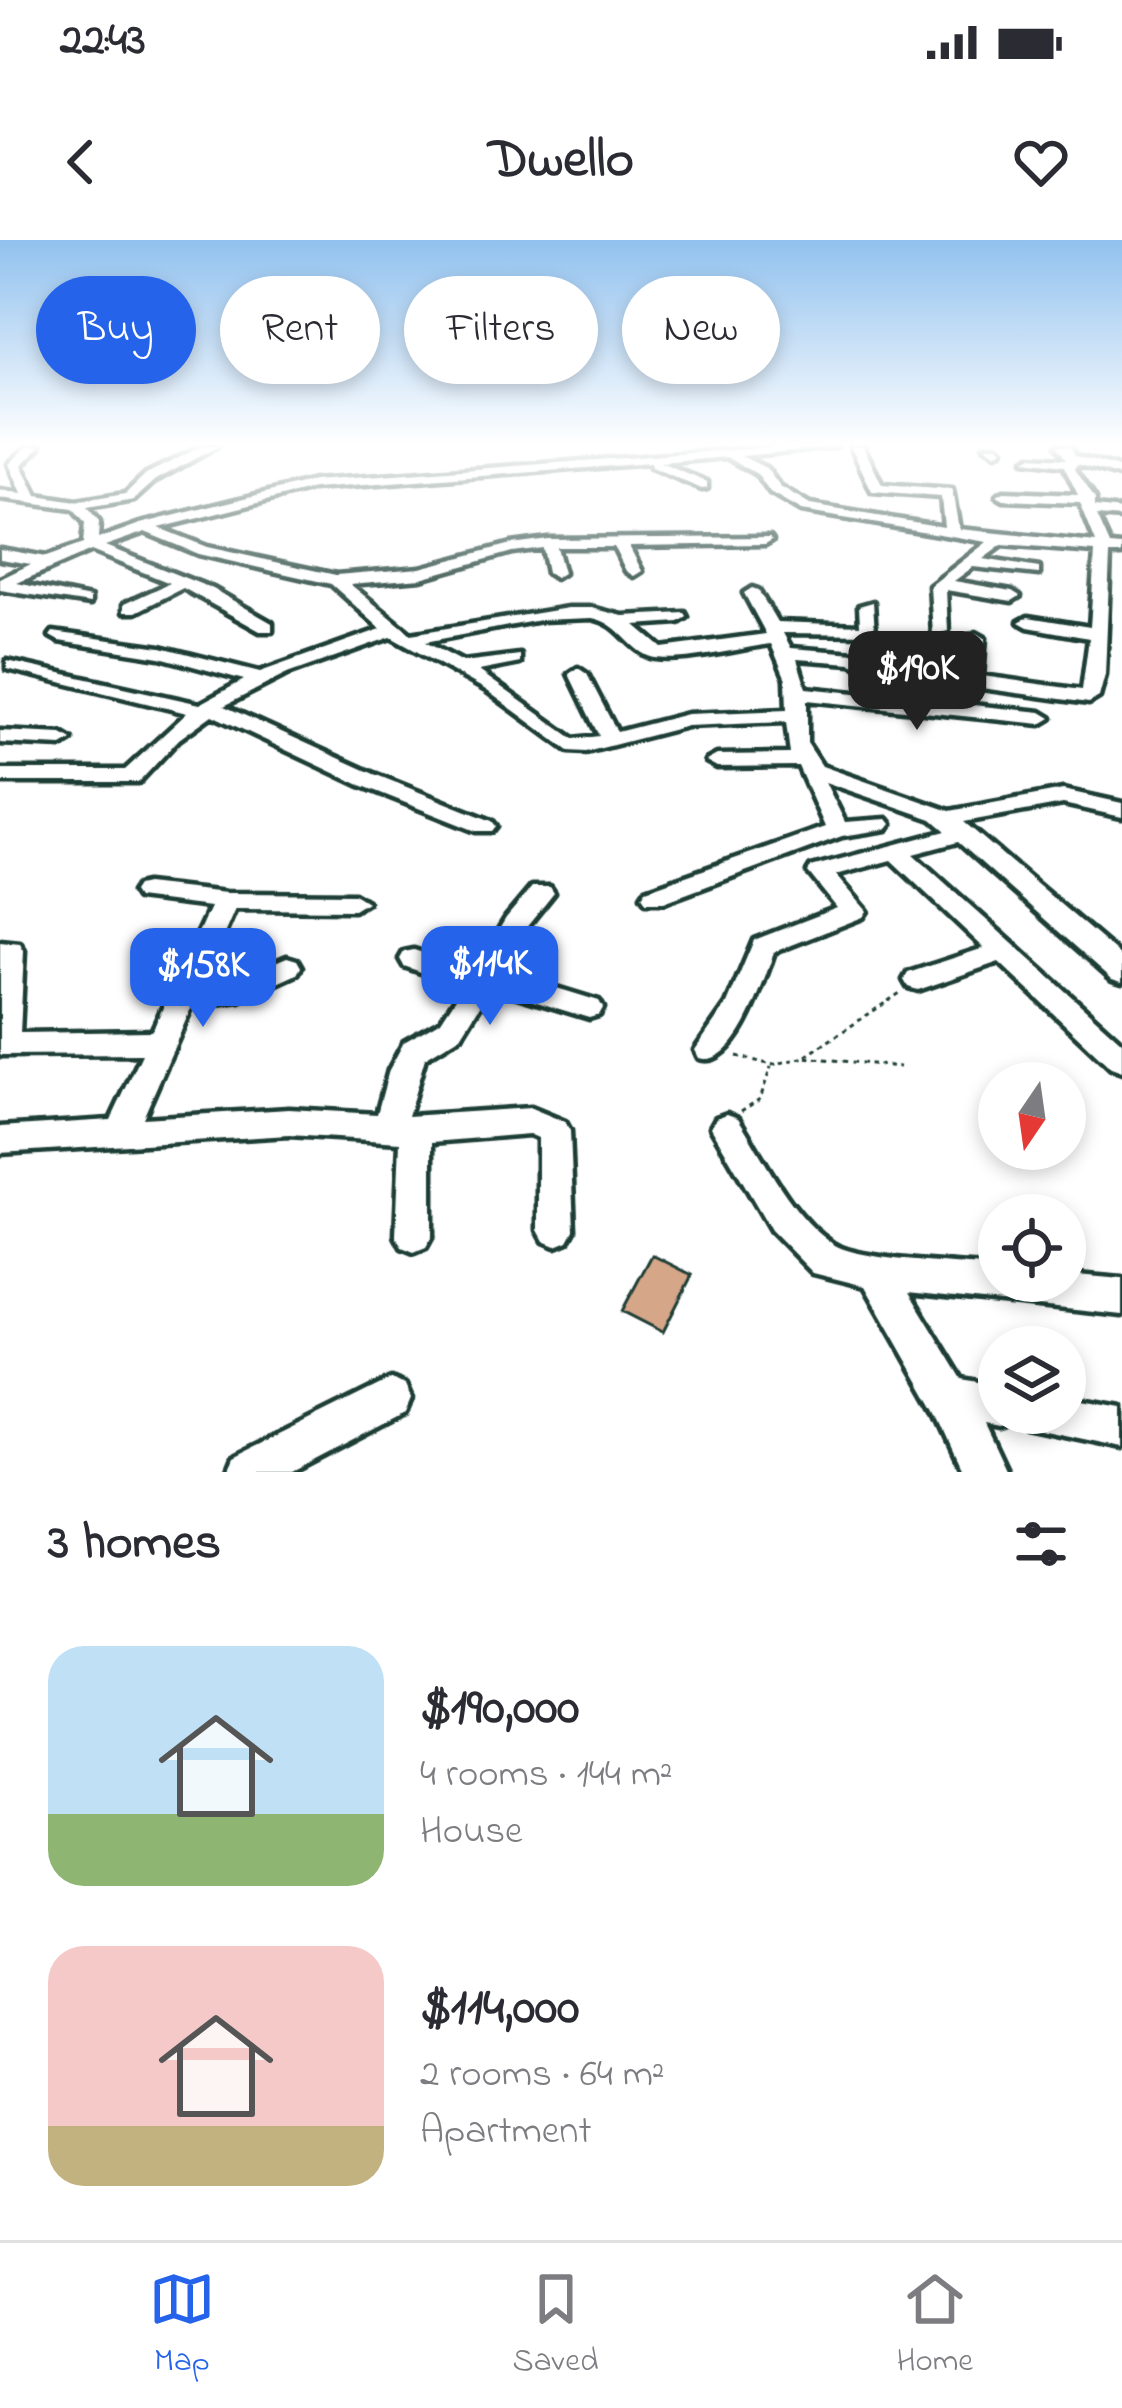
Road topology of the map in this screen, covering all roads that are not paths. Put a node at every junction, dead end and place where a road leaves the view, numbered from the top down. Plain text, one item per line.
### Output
1 (65, 503) edge
2 (90, 503) edge
3 (246, 503) edge
4 (792, 503) edge
5 (948, 503) edge
6 (1074, 503) edge
7 (1088, 505) junction
8 (77, 506) junction
9 (1122, 514) edge
10 (145, 527) junction
11 (952, 532) junction
12 (618, 540) junction
13 (765, 540) dead end
14 (999, 540) junction
15 (548, 543) junction
16 (90, 546) junction
17 (1103, 550) junction
18 (1122, 550) edge
19 (0, 554) edge
20 (47, 562) junction
21 (971, 562) junction
22 (634, 571) dead end
23 (1034, 571) dead end
24 (556, 573) dead end
25 (336, 580) junction
26 (184, 581) junction
27 (0, 584) edge
28 (941, 584) junction
29 (752, 593) dead end
30 (1012, 596) dead end
31 (84, 601) dead end
32 (868, 606) dead end
33 (130, 608) dead end
34 (679, 617) dead end
35 (622, 621) junction
36 (1028, 622) dead end
37 (1122, 626) edge
38 (1098, 627) junction
39 (266, 628) dead end
40 (938, 631) dead end
41 (400, 635) junction
42 (58, 636) dead end
43 (976, 638) dead end
44 (775, 640) junction
45 (514, 658) dead end
46 (13, 665) dead end
47 (462, 668) junction
48 (874, 668) dead end
49 (578, 674) dead end
50 (946, 676) dead end
51 (262, 680) junction
52 (972, 680) junction
53 (795, 705) junction
54 (208, 709) junction
55 (1041, 718) dead end
56 (610, 738) junction
57 (4, 740) edge
58 (62, 740) dead end
59 (717, 761) dead end
60 (808, 766) junction
61 (4, 780) edge
62 (1122, 810) edge
63 (879, 824) dead end
64 (484, 826) dead end
65 (953, 826) junction
66 (838, 830) junction
67 (896, 852) junction
68 (146, 892) dead end
69 (541, 893) dead end
70 (655, 896) dead end
71 (226, 901) junction
72 (354, 902) dead end
73 (0, 951) edge
74 (1004, 951) junction
75 (414, 959) dead end
76 (287, 967) dead end
77 (1122, 972) edge
78 (482, 979) junction
79 (918, 980) road end
80 (182, 997) junction
81 (589, 1008) dead end
82 (162, 1042) junction
83 (710, 1050) road end
84 (1122, 1060) edge
85 (727, 1127) road end
86 (402, 1129) junction
87 (121, 1132) junction
88 (0, 1140) edge
89 (556, 1230) dead end
90 (414, 1236) dead end
91 (876, 1272) junction
92 (1122, 1298) edge
93 (950, 1397) junction
94 (391, 1400) dead end
95 (978, 1402) edge
96 (1086, 1421) edge
97 (1122, 1427) edge
98 (249, 1472) edge
99 (986, 1472) edge

1 - 8 street
2 - 8 street
3 - 10 street
4 - 11 street
5 - 11 street
6 - 7 street
7 - 9 street
7 - 17 street
8 - 16 street
10 - 16 street
10 - 25 street
11 - 14 street
12 - 13 street
12 - 15 street
12 - 22 street
14 - 17 street
14 - 21 street
15 - 24 street
15 - 25 street
16 - 20 street
16 - 26 street
17 - 18 street
17 - 38 street
19 - 20 street
20 - 27 street
21 - 23 street
21 - 28 street
25 - 41 street
26 - 33 street
26 - 39 street
27 - 31 street
28 - 30 street
28 - 40 street
29 - 44 street
32 - 44 street
34 - 35 street
35 - 41 street
35 - 44 street
36 - 38 street
37 - 38 street
38 - 52 street
41 - 47 street
41 - 51 street
42 - 51 street
43 - 52 street
44 - 48 street
44 - 53 street
45 - 47 street
46 - 54 street
47 - 56 street
49 - 56 street
50 - 52 street
51 - 54 street
53 - 55 street
53 - 56 street
53 - 60 street
54 - 61 street
54 - 64 street
57 - 58 street
59 - 60 street
60 - 65 street
60 - 66 street
62 - 65 street
63 - 66 street
65 - 67 street
65 - 77 street
66 - 70 street
67 - 74 street
67 - 83 street
68 - 71 street
69 - 78 street
71 - 72 street
71 - 80 street
73 - 82 street
74 - 79 street
74 - 84 street
75 - 78 street
76 - 80 street
78 - 81 street
78 - 86 street
80 - 82 street
82 - 87 street
85 - 91 street
86 - 87 street
86 - 89 street
86 - 90 street
87 - 88 street
91 - 92 street
91 - 93 street
93 - 95 street
93 - 99 street
94 - 98 street
96 - 97 street

